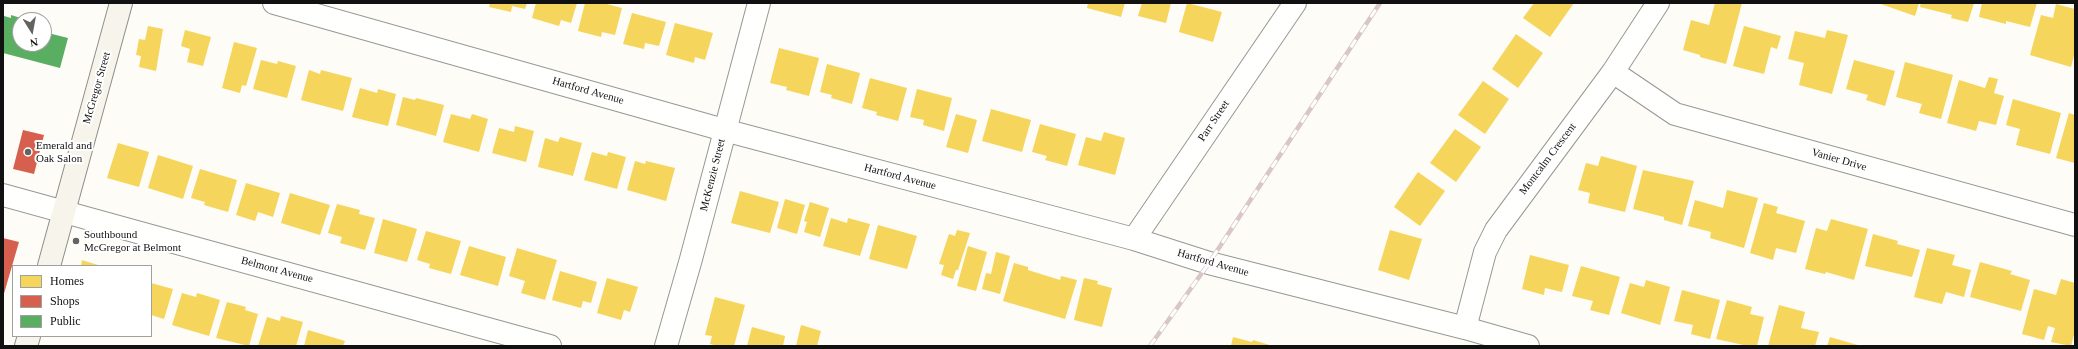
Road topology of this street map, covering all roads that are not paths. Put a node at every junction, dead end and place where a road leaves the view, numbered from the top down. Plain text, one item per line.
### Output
1 (121, 3) edge
2 (274, 3) edge
3 (759, 3) edge
4 (1295, 3) edge
5 (1658, 3) edge
6 (1613, 72) junction
7 (724, 130) junction
8 (3, 195) edge
9 (64, 212) junction
10 (2075, 225) edge
11 (1134, 239) junction
12 (49, 265) edge
13 (1465, 328) junction
14 (550, 346) edge
15 (666, 346) edge
16 (1528, 346) edge

1 - 9 main road, McGregor Street
2 - 7 street, Hartford Avenue
3 - 7 street, McKenzie Street
4 - 11 street, Parr Street
5 - 6 street, Montcalm Crescent
6 - 10 street, Vanier Drive
6 - 13 street, Montcalm Crescent
7 - 11 street, Hartford Avenue
7 - 15 street, McKenzie Street
8 - 9 street, Belmont Avenue
9 - 12 main road, McGregor Street
9 - 14 street, Belmont Avenue
11 - 13 street, Hartford Avenue
13 - 16 street, Hartford Avenue

